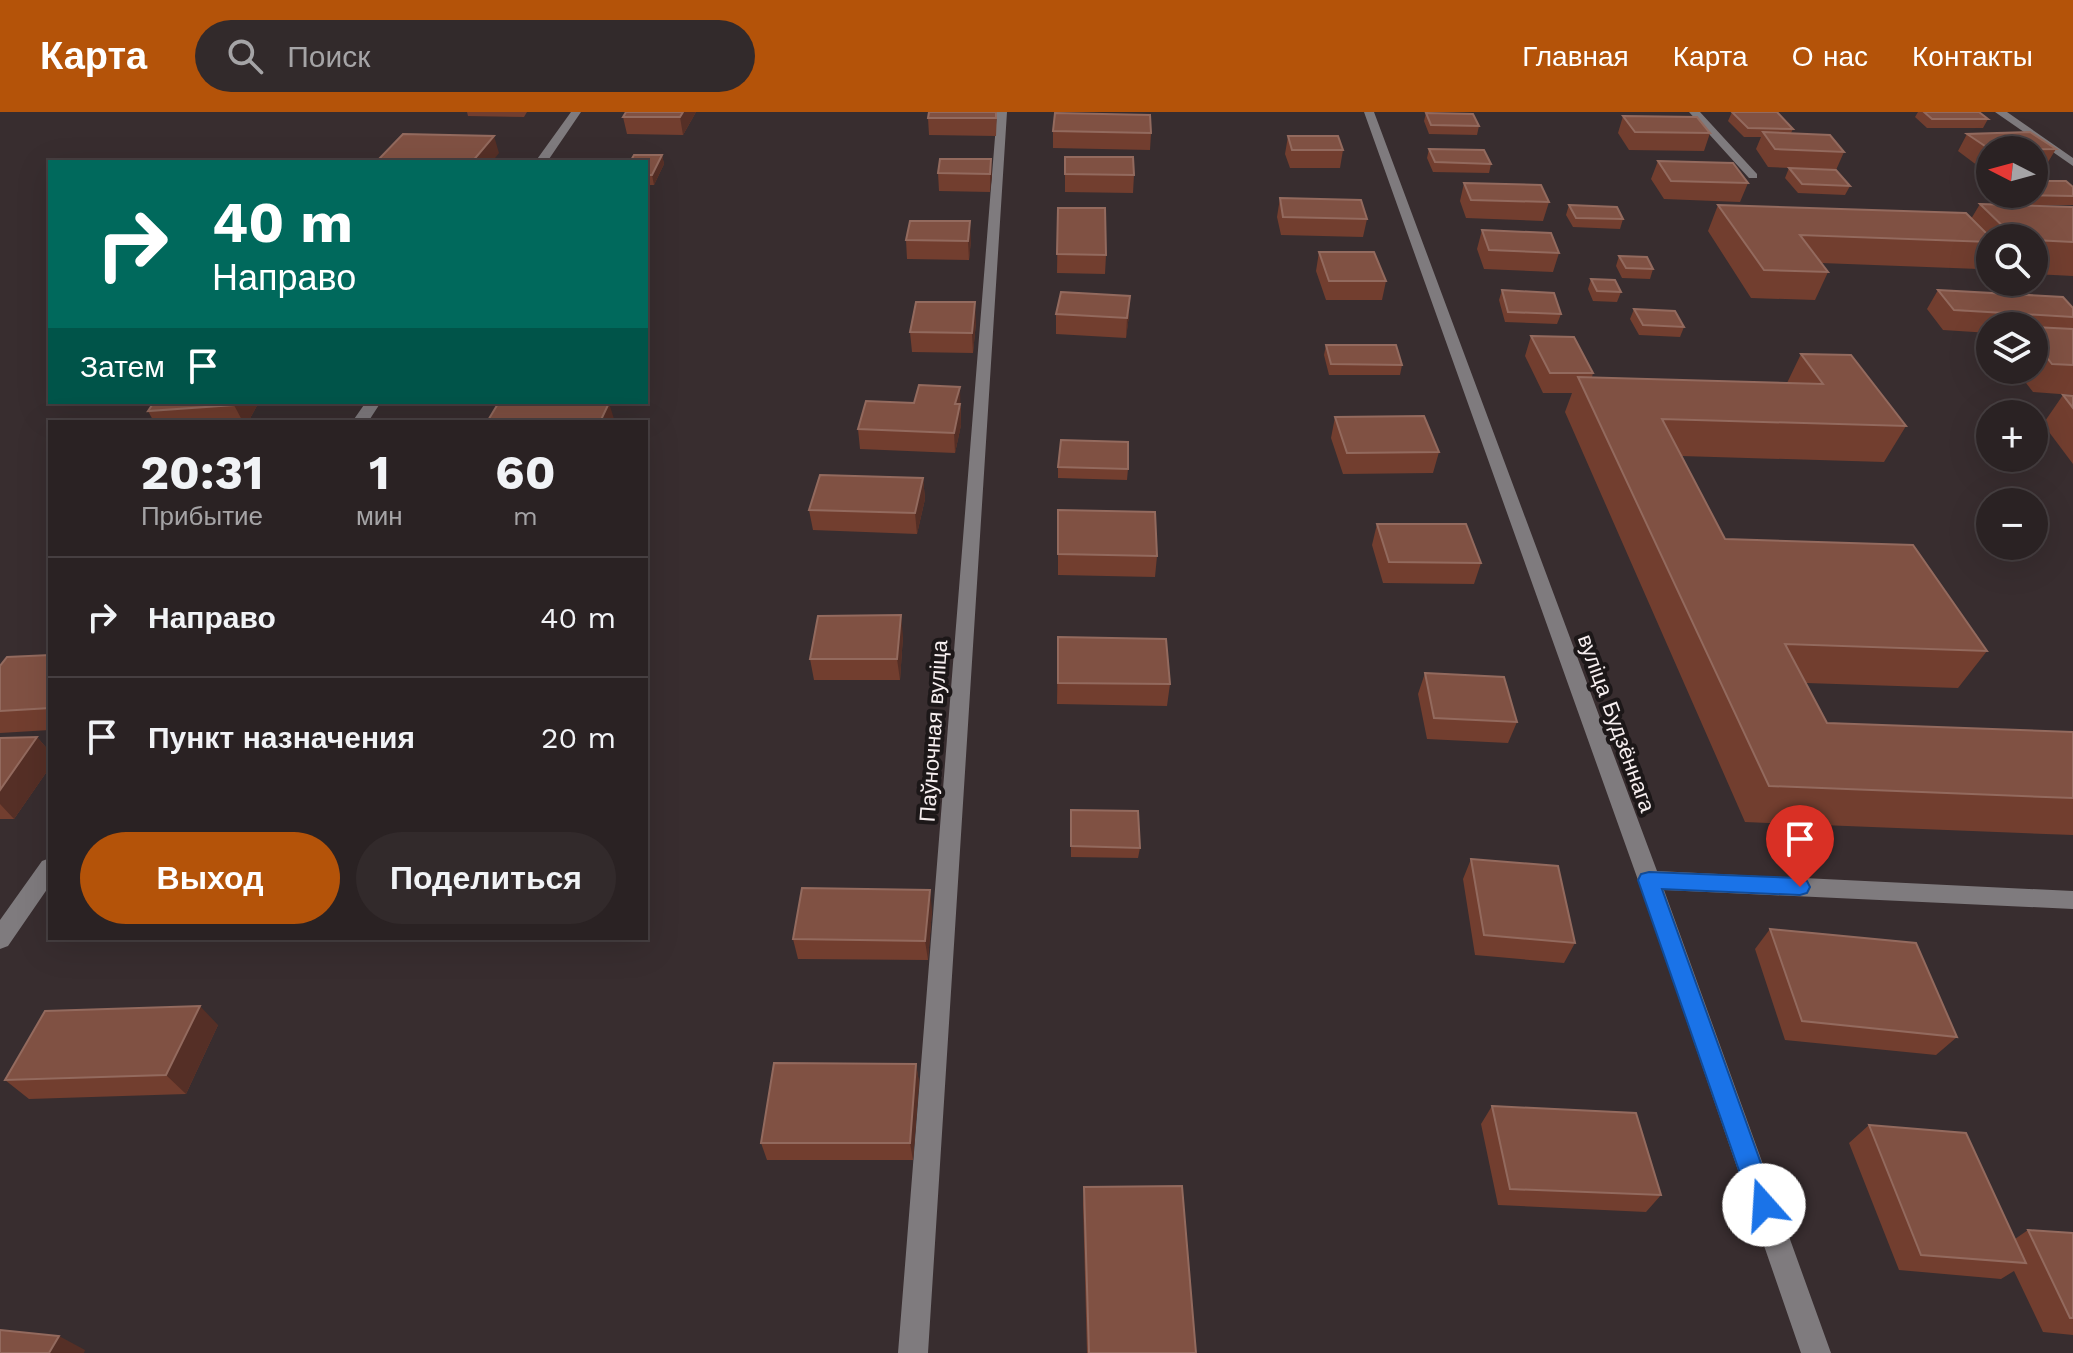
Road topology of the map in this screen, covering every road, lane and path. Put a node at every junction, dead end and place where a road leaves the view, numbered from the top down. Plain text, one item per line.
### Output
1 (576, 112) edge
2 (1002, 112) edge
3 (1369, 112) edge
4 (1694, 112) edge
5 (2000, 112) edge
6 (542, 160) edge
7 (2073, 163) edge
8 (1753, 176) dead end
9 (48, 870) edge
10 (1649, 880) junction
11 (2073, 900) edge
12 (0, 939) edge
13 (913, 1353) edge
14 (1816, 1353) edge

1 - 6 street
2 - 13 street, Паўночная вуліца
3 - 10 street, вуліца Будзённага
4 - 8 street
5 - 7 street
9 - 12 street
10 - 11 street
10 - 14 street, вуліца Будзённага

